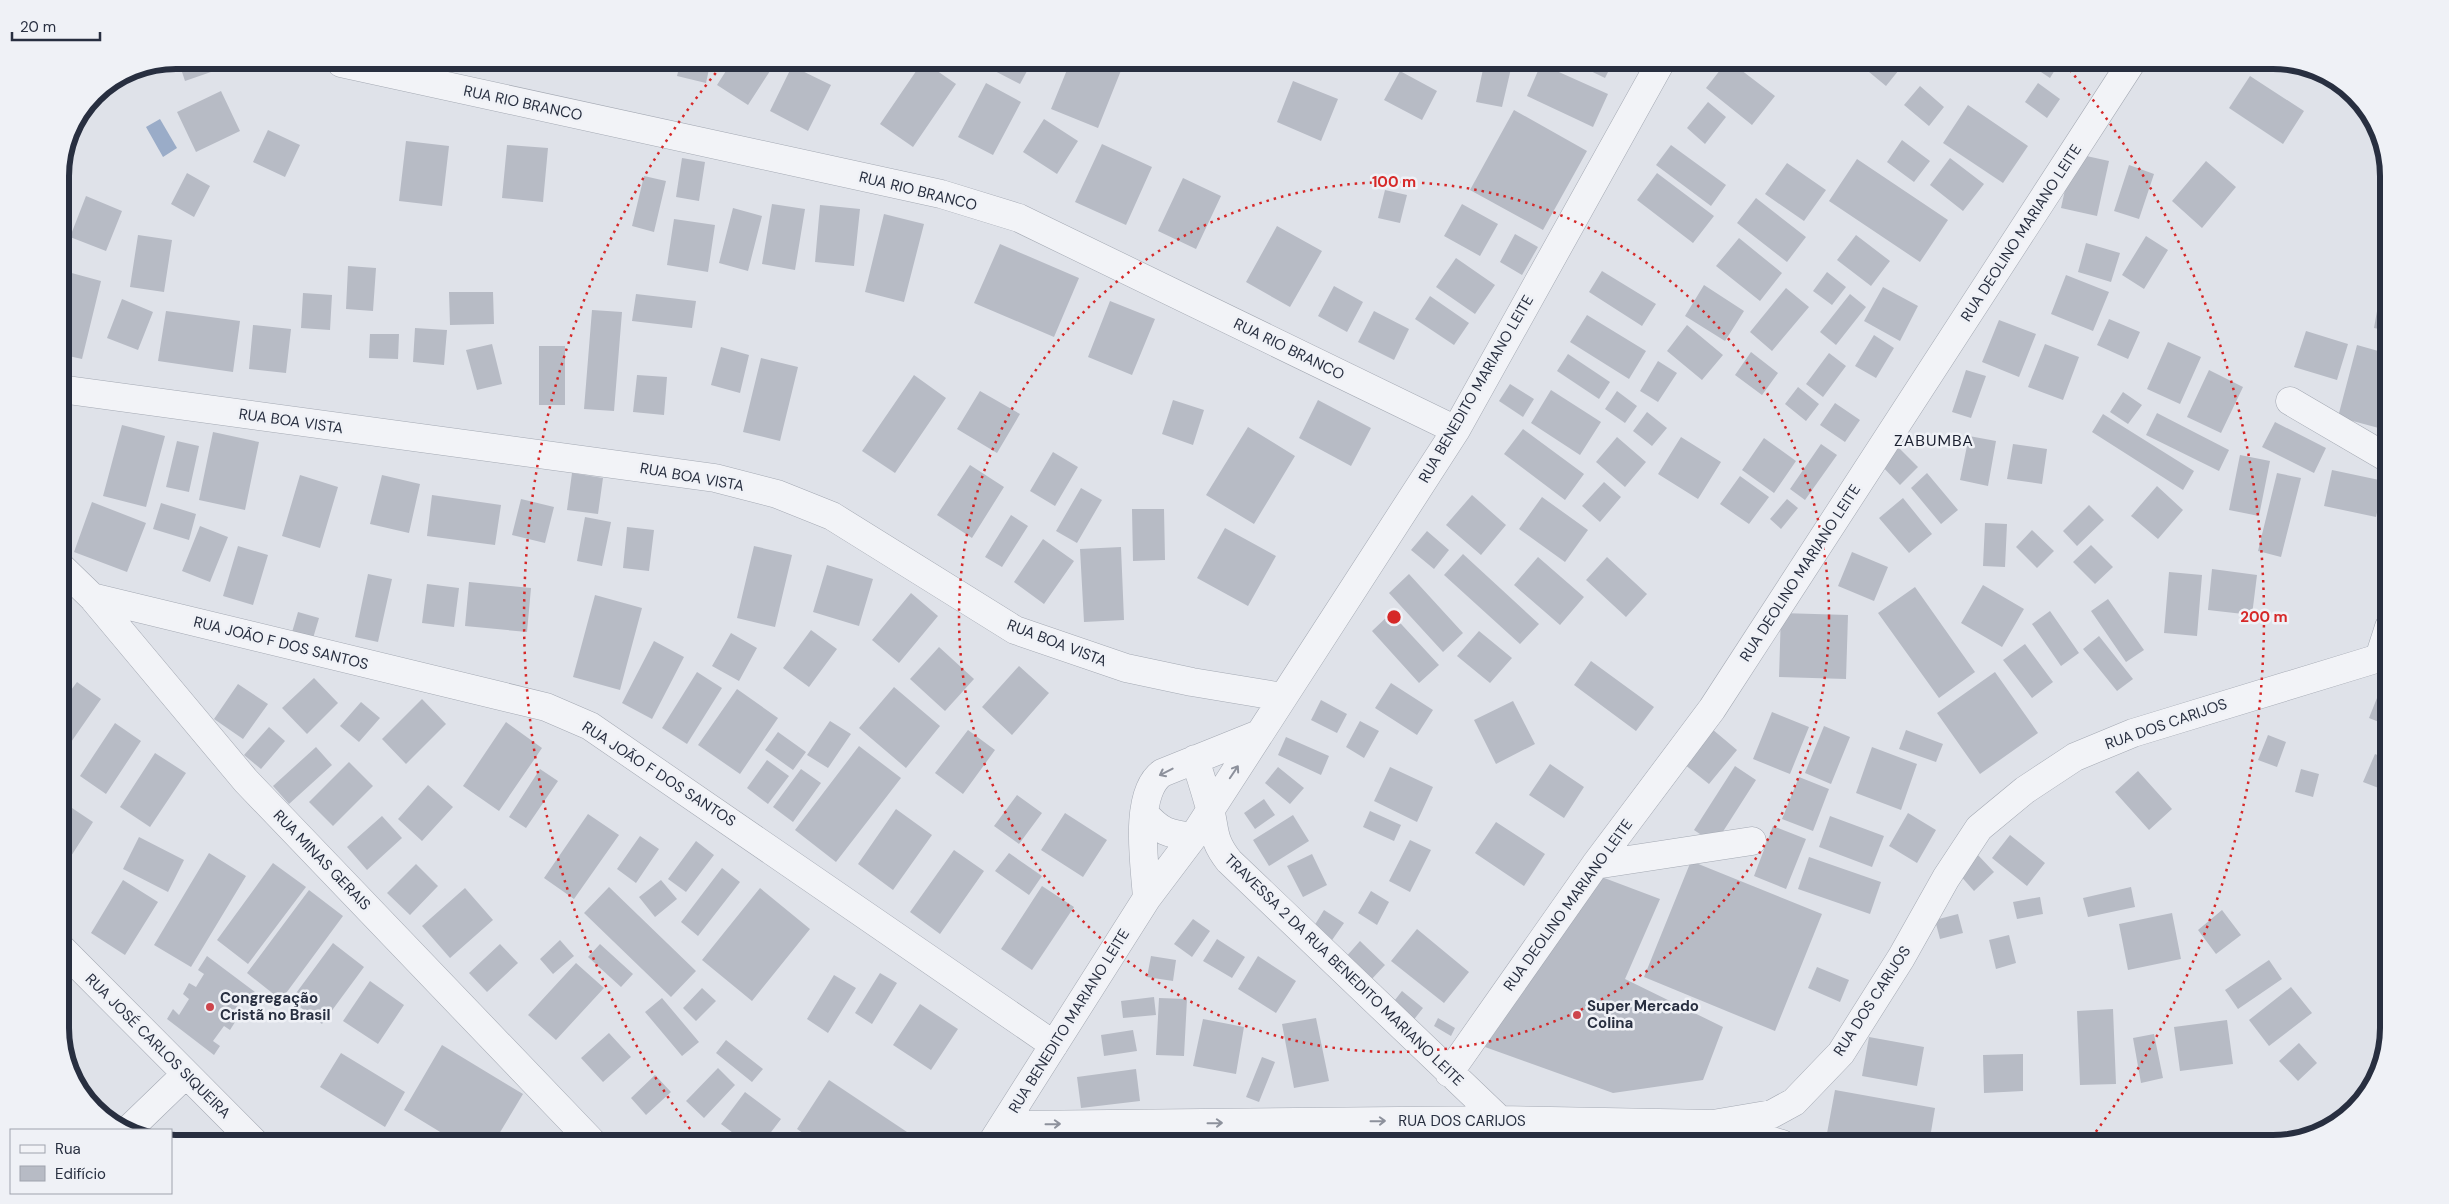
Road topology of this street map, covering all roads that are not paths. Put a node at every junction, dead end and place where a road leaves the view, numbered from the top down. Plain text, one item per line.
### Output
1 (368, 69) edge
2 (1657, 69) edge
3 (2127, 69) edge
4 (69, 390) edge
5 (2290, 402) dead end
6 (1456, 430) junction
7 (2380, 454) edge
8 (69, 575) edge
9 (92, 597) junction
10 (2380, 658) edge
11 (1283, 697) junction
12 (1259, 734) junction
13 (1195, 759) junction
14 (1210, 808) junction
15 (1144, 813) junction
16 (1193, 837) junction
17 (1752, 841) dead end
18 (1594, 865) junction
19 (1147, 898) junction
20 (69, 956) edge
21 (1054, 1045) junction
22 (1449, 1073) junction
23 (186, 1074) junction
24 (1500, 1120) junction
25 (1713, 1124) junction
26 (132, 1126) edge
27 (1531, 1132) edge
28 (998, 1134) edge
29 (247, 1135) edge
30 (585, 1135) edge
31 (1751, 1135) edge

1 - 6 street, RUA RIO BRANCO
2 - 6 street, RUA BENEDITO MARIANO LEITE
3 - 18 street, RUA DEOLINO MARIANO LEITE
4 - 11 street, RUA BOA VISTA
5 - 7 street
6 - 11 street, RUA BENEDITO MARIANO LEITE
8 - 9 street, RUA MINAS GERAIS
9 - 21 street, RUA JOÃO F DOS SANTOS
9 - 30 street, RUA MINAS GERAIS
10 - 25 street, RUA DOS CARIJOS
11 - 12 street, RUA BENEDITO MARIANO LEITE
12 - 13 street
14 -> 12 street, RUA BENEDITO MARIANO LEITE
13 - 14 street
13 -> 15 street
14 - 16 street, RUA BENEDITO MARIANO LEITE
14 - 22 street, TRAVESSA 2 DA RUA BENEDITO MARIANO LEITE
15 - 16 street
15 - 19 street
16 - 19 street, RUA BENEDITO MARIANO LEITE
17 - 18 street
18 - 22 street, RUA DEOLINO MARIANO LEITE
19 - 21 street, RUA BENEDITO MARIANO LEITE
20 - 23 street, RUA JOSÉ CARLOS SIQUEIRA
21 - 28 street, RUA BENEDITO MARIANO LEITE
22 - 24 street, TRAVESSA 2 DA RUA BENEDITO MARIANO LEITE
23 - 26 street
23 - 29 street, RUA JOSÉ CARLOS SIQUEIRA
24 - 27 street, RUA DOS CARIJOS
28 -> 24 street, RUA DOS CARIJOS
25 - 27 street, RUA DOS CARIJOS
25 - 31 street

